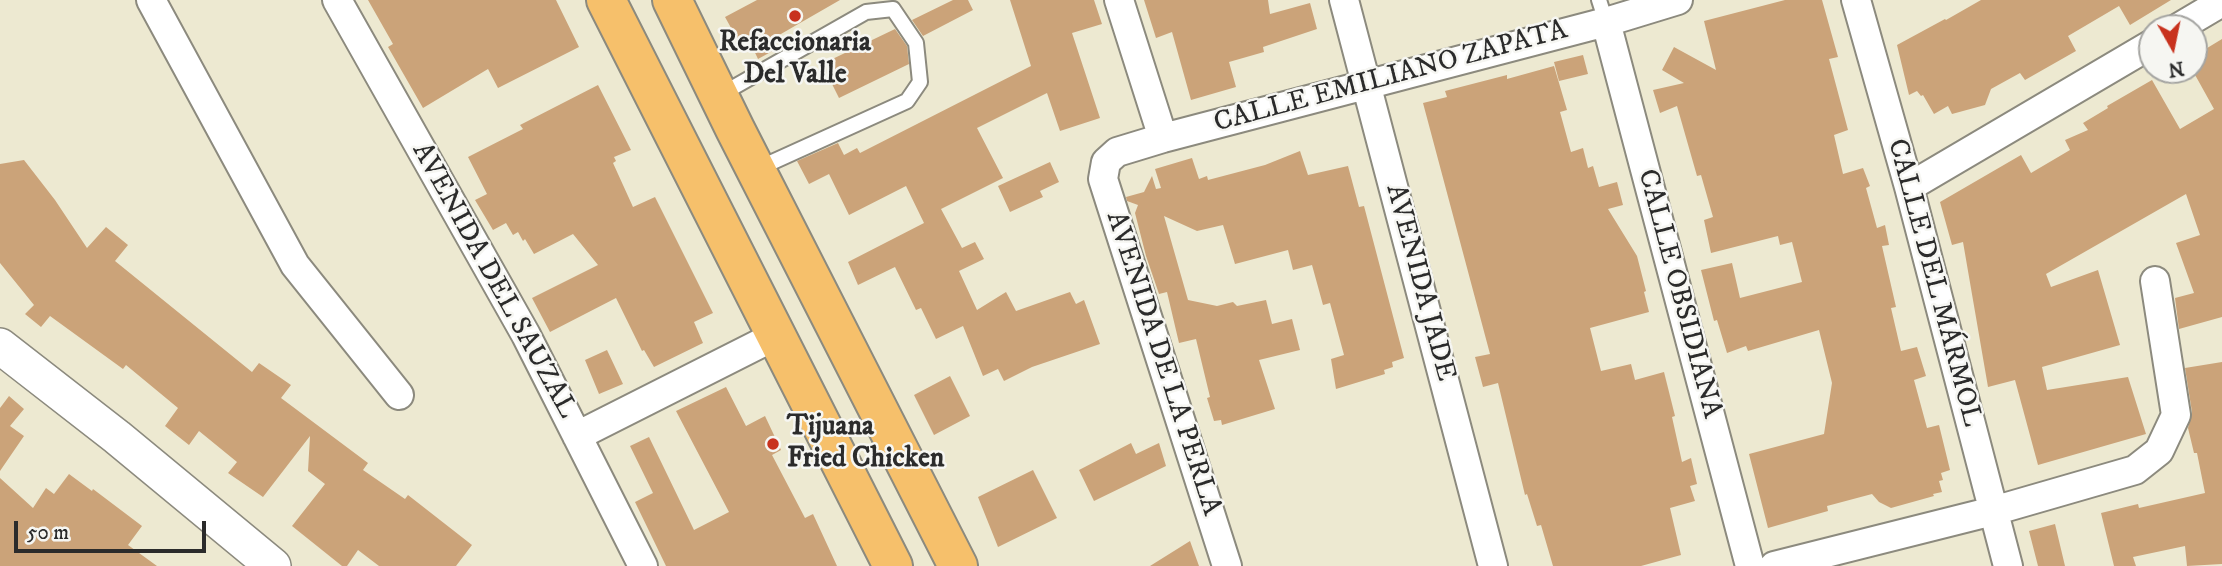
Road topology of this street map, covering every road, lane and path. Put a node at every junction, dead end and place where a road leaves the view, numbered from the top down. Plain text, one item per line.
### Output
1 (151, 0) edge
2 (337, 0) edge
3 (606, 0) edge
4 (672, 0) edge
5 (1119, 0) edge
6 (1344, 0) edge
7 (1678, 0) edge
8 (1856, 0) edge
9 (2222, 2) edge
10 (1602, 11) edge
11 (2202, 14) edge
12 (2138, 52) edge
13 (1367, 84) junction
14 (719, 96) junction
15 (1163, 138) junction
16 (1106, 162) joint
17 (756, 169) junction
18 (1909, 187) junction
19 (2155, 281) dead end
20 (777, 335) junction
21 (0, 346) edge
22 (399, 395) dead end
23 (577, 436) junction
24 (1993, 510) junction
25 (273, 566) edge
26 (643, 566) edge
27 (893, 566) edge
28 (958, 566) edge
29 (1227, 566) edge
30 (1493, 566) edge
31 (1751, 566) edge
32 (1774, 566) edge
33 (2008, 566) edge

1 - 22 street
2 - 23 street, AVENIDA DEL SAUZAL
3 - 20 main road
4 - 14 main road
5 - 15 street
6 - 13 street, AVENIDA JADE
7 - 10 street, CALLE EMILIANO ZAPATA
8 - 18 street, CALLE DEL MÁRMOL
9 - 11 street
10 - 13 street, CALLE EMILIANO ZAPATA
10 - 31 street, CALLE OBSIDIANA
12 - 18 street
13 - 15 street, CALLE EMILIANO ZAPATA
13 - 30 street, AVENIDA JADE
14 - 17 main road
14 - 17 lane
15 - 16 street, CALLE EMILIANO ZAPATA
16 - 29 street, AVENIDA DE LA PERLA
17 - 28 main road
18 - 24 street, CALLE DEL MÁRMOL
19 - 24 street
20 - 23 street
20 - 27 main road
21 - 25 street
23 - 26 street, AVENIDA DEL SAUZAL
24 - 32 street
24 - 33 street, CALLE DEL MÁRMOL

